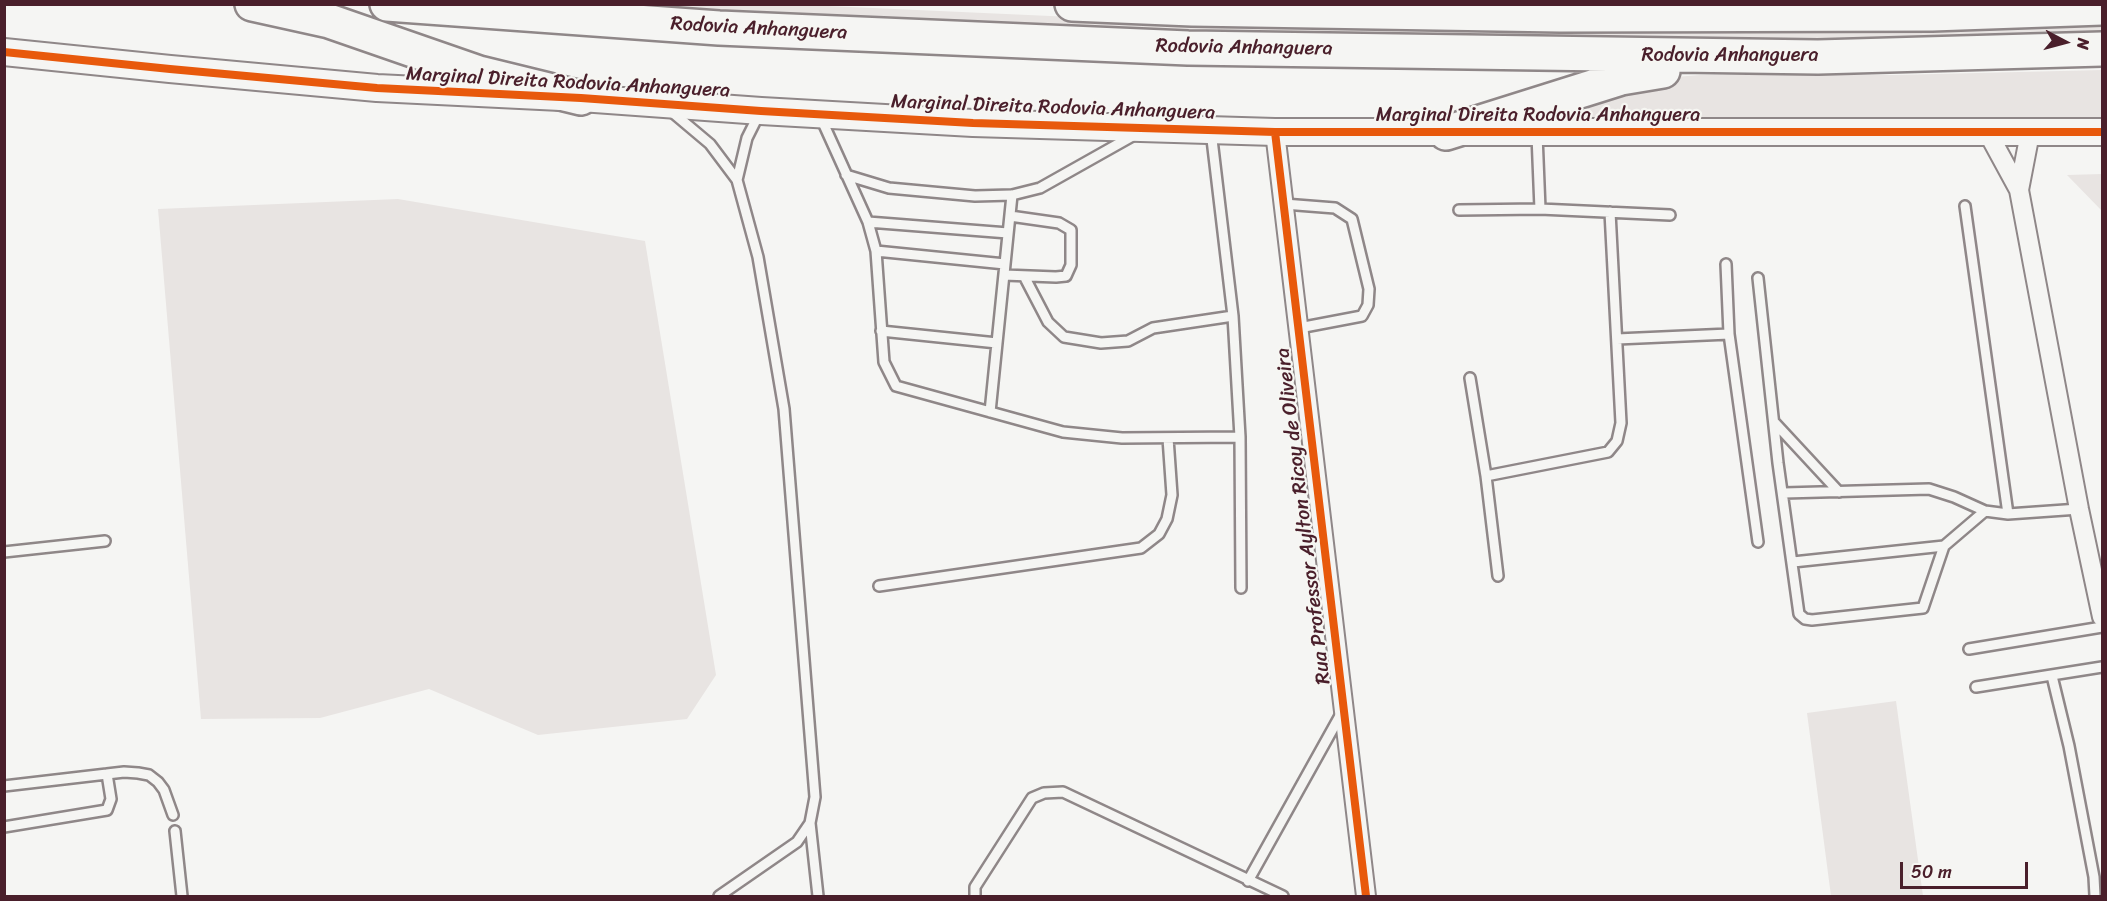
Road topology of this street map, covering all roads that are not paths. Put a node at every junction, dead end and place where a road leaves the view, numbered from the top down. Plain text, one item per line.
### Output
1 (252, 4) edge
2 (387, 4) edge
3 (1072, 4) edge
4 (2103, 8) edge
5 (2103, 49) edge
6 (4, 52) edge
7 (1818, 57) junction
8 (581, 98) junction
9 (663, 104) junction
10 (761, 111) junction
11 (819, 114) junction
12 (1146, 129) junction
13 (1211, 131) junction
14 (1275, 132) junction
15 (2103, 132) edge
16 (1446, 133) junction
17 (1537, 133) junction
18 (1988, 133) junction
19 (2030, 133) junction
20 (846, 175) junction
21 (737, 180) junction
22 (2019, 190) junction
23 (1012, 195) junction
24 (1284, 204) junction
25 (1965, 206) dead end
26 (1540, 209) junction
27 (1459, 210) dead end
28 (1610, 212) junction
29 (1670, 215) dead end
30 (1010, 216) junction
31 (868, 222) junction
32 (1008, 233) junction
33 (876, 251) junction
34 (1005, 264) junction
35 (1726, 264) dead end
36 (1004, 275) junction
37 (1024, 276) junction
38 (1758, 278) dead end
39 (1233, 316) junction
40 (1299, 328) junction
41 (881, 331) junction
42 (1729, 334) junction
43 (1617, 339) junction
44 (997, 344) junction
45 (1470, 378) dead end
46 (990, 412) junction
47 (1775, 423) junction
48 (1240, 437) junction
49 (1168, 438) junction
50 (1486, 476) junction
51 (1839, 492) junction
52 (1784, 493) junction
53 (2079, 509) junction
54 (1985, 511) junction
55 (2008, 514) junction
56 (105, 541) dead end
57 (1758, 542) dead end
58 (1944, 546) junction
59 (4, 552) edge
60 (1793, 562) junction
61 (1498, 576) dead end
62 (879, 586) dead end
63 (1241, 588) dead end
64 (2103, 617) edge
65 (2103, 627) edge
66 (1969, 649) dead end
67 (2103, 667) edge
68 (2052, 676) junction
69 (1977, 687) dead end
70 (1344, 709) junction
71 (107, 774) junction
72 (4, 786) edge
73 (172, 815) dead end
74 (810, 823) junction
75 (4, 827) edge
76 (176, 831) dead end
77 (1248, 882) junction
78 (182, 897) edge
79 (719, 897) edge
80 (818, 897) edge
81 (975, 897) edge
82 (1283, 897) edge
83 (1366, 897) edge
84 (2095, 897) edge

1 - 8 highway
2 - 7 highway, Rodovia Anhanguera
3 - 4 highway, Rodovia Anhanguera
5 - 7 highway, Rodovia Anhanguera
6 - 8 street, Marginal Direita Rodovia Anhanguera
7 - 16 highway
8 - 9 street, Marginal Direita Rodovia Anhanguera
9 - 10 street, Marginal Direita Rodovia Anhanguera
9 - 21 lane
10 - 11 street, Marginal Direita Rodovia Anhanguera
10 - 21 lane
11 - 12 street, Marginal Direita Rodovia Anhanguera
11 - 20 lane
12 - 13 street, Marginal Direita Rodovia Anhanguera
12 - 23 lane
13 - 14 street, Marginal Direita Rodovia Anhanguera
13 - 39 lane
14 - 16 street, Marginal Direita Rodovia Anhanguera
14 - 24 street, Rua Professor Aylton Ricoy de Oliveira
15 - 19 street, Marginal Direita Rodovia Anhanguera
16 - 17 street, Marginal Direita Rodovia Anhanguera
17 - 18 street, Marginal Direita Rodovia Anhanguera
17 - 26 lane
18 - 19 street, Marginal Direita Rodovia Anhanguera
18 - 22 street
19 - 22 street
20 - 23 lane
20 - 31 lane
21 - 74 lane
22 - 53 street
23 - 30 lane
24 - 40 street, Rua Professor Aylton Ricoy de Oliveira
24 - 40 lane
25 - 55 lane
26 - 27 lane
26 - 28 lane
28 - 29 lane
28 - 43 lane
30 - 32 lane
30 - 37 lane
31 - 32 lane
31 - 33 lane
32 - 34 lane
33 - 34 lane
33 - 41 lane
34 - 36 lane
35 - 42 lane
36 - 37 lane
36 - 44 lane
37 - 39 lane
38 - 47 lane
39 - 48 lane
40 - 70 street, Rua Professor Aylton Ricoy de Oliveira
41 - 44 lane
41 - 46 lane
42 - 43 lane
42 - 57 lane
43 - 50 lane
44 - 46 lane
45 - 50 lane
46 - 49 lane
47 - 51 lane
47 - 52 lane
48 - 49 lane
48 - 63 lane
49 - 62 lane
50 - 61 lane
51 - 52 lane
51 - 54 lane
52 - 60 lane
53 - 55 lane
53 - 64 street
54 - 55 lane
54 - 58 lane
56 - 59 lane
58 - 60 lane
58 - 60 lane
65 - 66 lane
67 - 68 lane
68 - 69 lane
68 - 84 lane
70 - 77 lane
70 - 83 street, Rua Professor Aylton Ricoy de Oliveira
71 - 72 lane
71 - 73 lane
71 - 75 lane
74 - 79 lane
74 - 80 lane
76 - 78 lane
77 - 81 lane
77 - 82 lane

